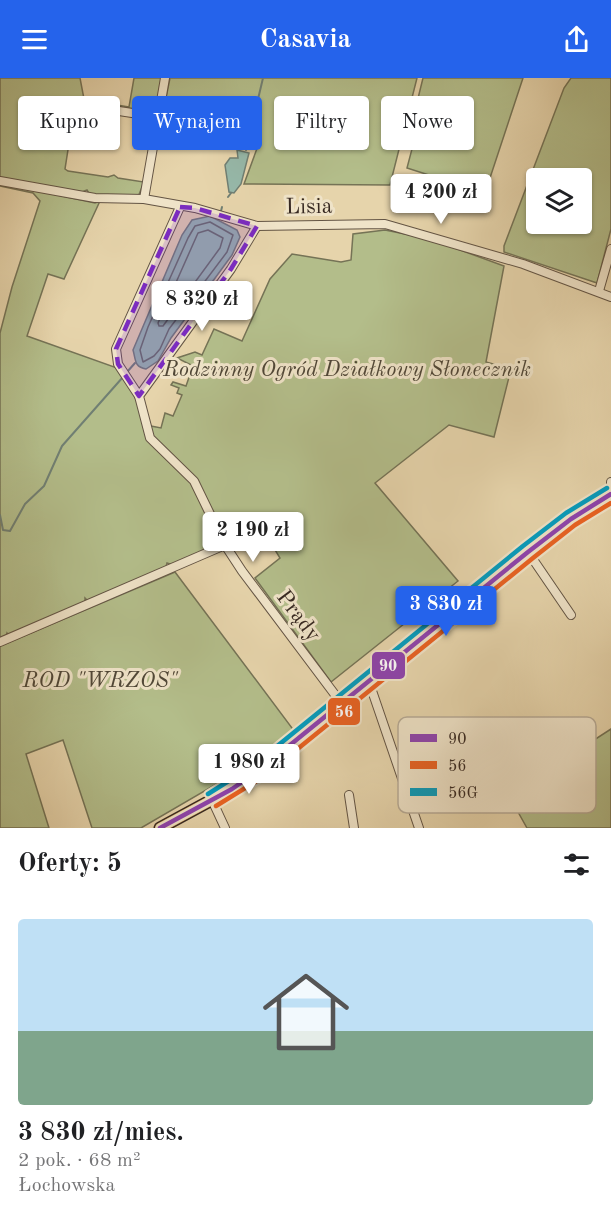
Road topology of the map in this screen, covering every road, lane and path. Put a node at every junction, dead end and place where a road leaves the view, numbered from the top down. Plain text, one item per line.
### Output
1 (165, 78) edge
2 (162, 96) edge
3 (152, 150) edge
4 (0, 181) edge
5 (144, 200) junction
6 (180, 207) junction
7 (256, 226) junction
8 (611, 249) edge
9 (599, 291) junction
10 (611, 297) edge
11 (138, 396) junction
12 (611, 494) edge
13 (225, 545) junction
14 (528, 552) junction
15 (571, 615) dead end
16 (0, 642) edge
17 (369, 681) junction
18 (342, 704) junction
19 (398, 766) edge
20 (349, 795) dead end
21 (212, 800) junction
22 (414, 813) edge
23 (160, 828) edge
24 (225, 828) edge
25 (354, 828) edge
26 (419, 828) edge

1 - 2 street
3 - 5 street
4 - 5 street, Lisia
5 - 6 street, Lisia
6 - 7 street, Lisia
6 - 11 street, Prądy
7 - 9 street, Lisia
7 - 11 street
8 - 9 street
9 - 10 street, Lisia
11 - 13 street, Prądy
12 - 14 main road
13 - 16 street
13 - 18 street, Prądy
14 - 15 street
14 - 17 main road
17 - 18 main road
17 - 19 street
18 - 21 main road
20 - 25 street
21 - 23 main road
21 - 24 street
22 - 26 street

